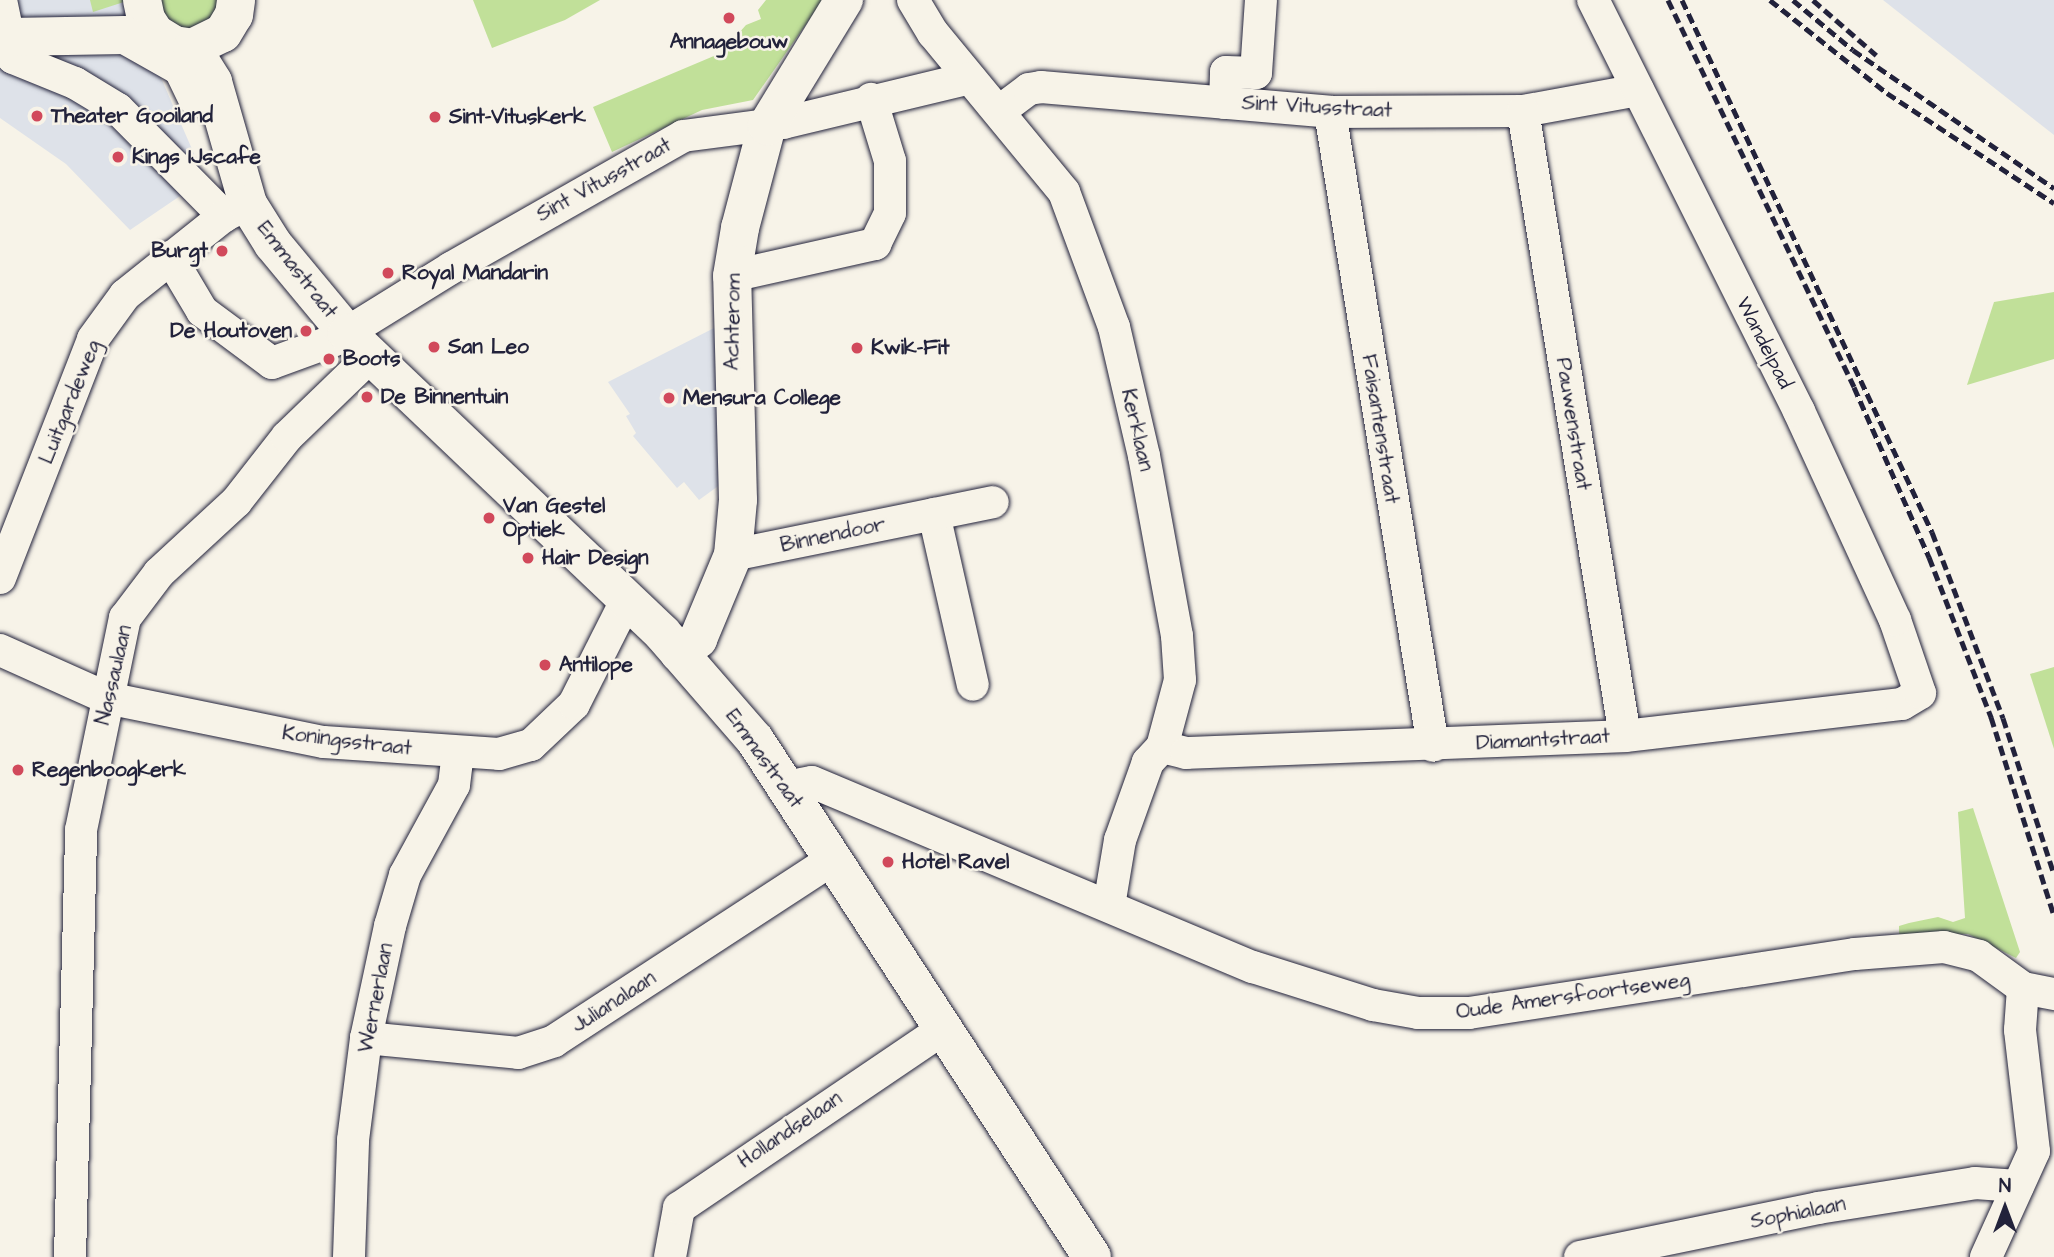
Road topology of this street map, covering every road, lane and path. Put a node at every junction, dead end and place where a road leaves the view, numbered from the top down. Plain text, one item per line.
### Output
1 (1, 0) edge
2 (844, 0) edge
3 (914, 0) edge
4 (1261, 0) edge
5 (1593, 0) edge
6 (239, 1) edge
7 (144, 10) edge
8 (4, 38) edge
9 (192, 48) junction
10 (970, 78) junction
11 (1638, 89) junction
12 (871, 99) junction
13 (1225, 103) junction
14 (1001, 110) junction
15 (1523, 111) junction
16 (1330, 112) junction
17 (767, 126) junction
18 (236, 210) junction
19 (162, 264) junction
20 (732, 276) junction
21 (359, 344) junction
22 (993, 502) dead end
23 (934, 514) junction
24 (733, 555) junction
25 (0, 578) edge
26 (626, 601) junction
27 (0, 650) edge
28 (679, 653) junction
29 (972, 685) dead end
30 (1920, 693) joint
31 (107, 698) junction
32 (1625, 736) junction
33 (1433, 746) junction
34 (1162, 747) junction
35 (458, 753) junction
36 (786, 787) junction
37 (833, 859) junction
38 (1109, 906) junction
39 (2023, 988) junction
40 (2054, 994) edge
41 (945, 1028) junction
42 (366, 1038) junction
43 (2018, 1186) junction
44 (70, 1257) edge
45 (349, 1257) edge
46 (670, 1257) edge
47 (1092, 1257) edge
48 (1580, 1257) edge
49 (1986, 1257) edge

1 - 8 street
2 - 17 main road, Achterom
3 - 10 street, Kerklaan
4 - 13 street
5 - 11 street, Wandelpad
6 - 9 main road
7 - 8 main road
7 - 9 main road
8 - 18 street, Emmastraat
8 - 18 main road
9 - 18 main road, Emmastraat
10 - 12 street, Sint Vitusstraat
10 - 14 street, Kerklaan
11 - 15 street, Sint Vitusstraat
11 - 30 street, Wandelpad
12 - 17 street, Sint Vitusstraat
12 - 20 street
13 - 14 street, Sint Vitusstraat
13 - 16 street, Sint Vitusstraat
14 - 34 street, Kerklaan
15 - 16 street, Sint Vitusstraat
15 - 32 street, Pauwenstraat
16 - 33 street, Faisantenstraat
17 - 20 main road, Achterom
17 - 21 street, Sint Vitusstraat
18 - 19 street, Luitgardeweg
18 - 21 main road, Emmastraat
19 - 21 street, Emmastraat
19 - 25 street, Luitgardeweg
20 - 24 main road, Achterom
21 - 26 main road, Emmastraat
21 - 31 street, Nassaulaan
22 - 23 street, Binnendoor
23 - 24 street, Binnendoor
23 - 29 street
24 - 28 main road, Achterom
26 - 28 main road, Emmastraat
26 - 35 street, Koningsstraat
27 - 31 street, Koningsstraat
28 - 36 main road, Emmastraat
30 - 32 street, Diamantstraat
31 - 35 street, Koningsstraat
31 - 44 street, Nassaulaan
32 - 33 street, Diamantstraat
33 - 34 street, Diamantstraat
34 - 38 street, Kerklaan
35 - 42 street, Wernerlaan
36 - 37 main road, Emmastraat
36 - 38 street, Oude Amersfoortseweg
37 - 41 main road, Emmastraat
37 - 42 street, Julianalaan
38 - 39 street, Oude Amersfoortseweg
39 - 40 street, Oude Amersfoortseweg
39 - 43 street
41 - 46 street, Hollandselaan
41 - 47 main road, Emmastraat
42 - 45 street, Wernerlaan
43 - 48 street, Sophialaan
43 - 49 street

